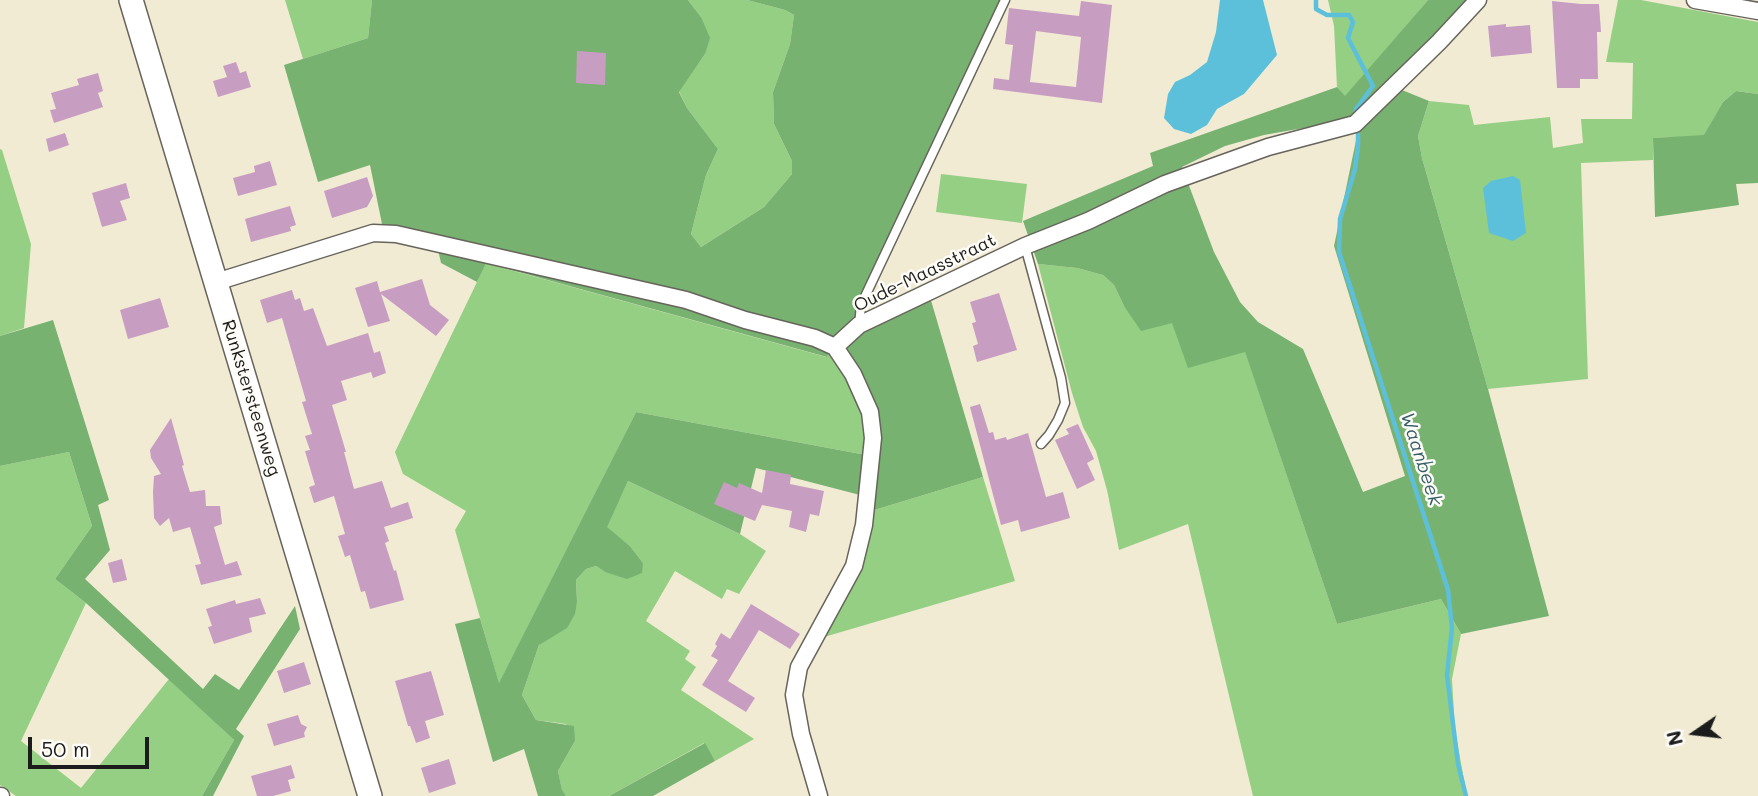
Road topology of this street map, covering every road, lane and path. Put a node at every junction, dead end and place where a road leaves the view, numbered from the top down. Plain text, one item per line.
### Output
1 (131, 0) edge
2 (1005, 0) edge
3 (1478, 0) edge
4 (1695, 0) edge
5 (1758, 11) edge
6 (1025, 246) junction
7 (216, 282) junction
8 (859, 325) junction
9 (835, 347) junction
10 (1041, 444) dead end
11 (370, 796) edge
12 (820, 796) edge

1 - 7 street, Runkstersteenweg
2 - 8 lane
3 - 6 street, Oude-Maasstraat
4 - 5 street
6 - 8 street, Oude-Maasstraat
6 - 10 lane
7 - 9 street
7 - 11 street, Runkstersteenweg
8 - 9 street, Oude-Maasstraat
9 - 12 street

